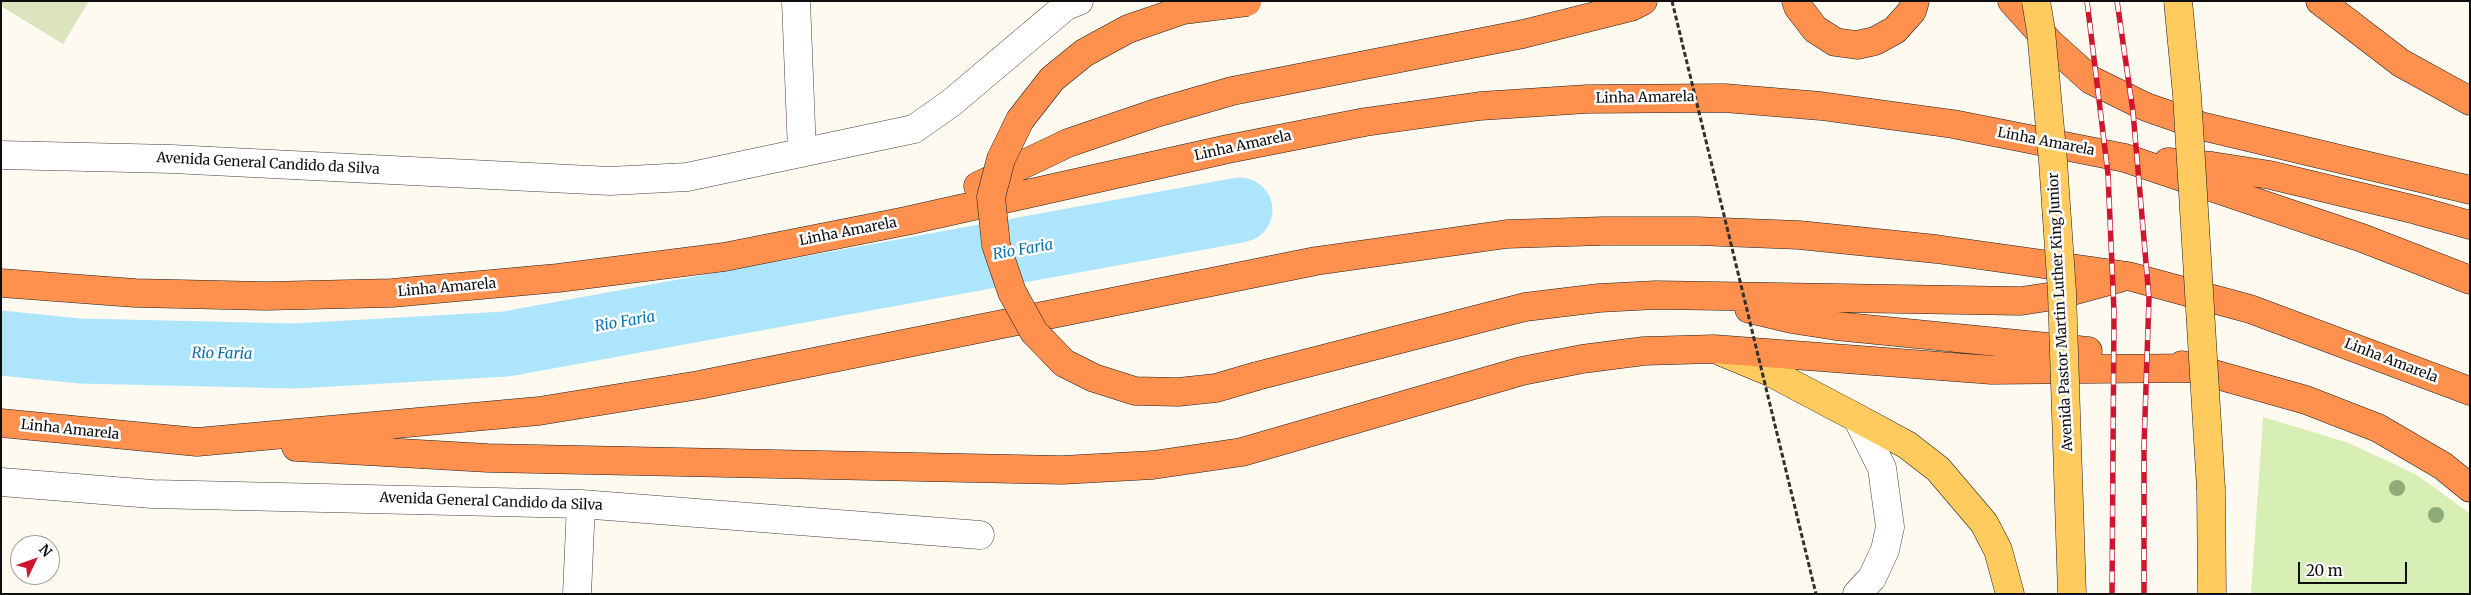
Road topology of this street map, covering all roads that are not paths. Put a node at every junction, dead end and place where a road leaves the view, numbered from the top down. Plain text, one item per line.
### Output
1 (796, 1) edge
2 (1079, 1) edge
3 (1643, 1) edge
4 (1796, 1) edge
5 (1915, 1) edge
6 (2012, 1) edge
7 (2036, 1) edge
8 (2178, 1) edge
9 (2320, 1) edge
10 (1253, 2) edge
11 (2470, 101) edge
12 (802, 152) junction
13 (2, 154) edge
14 (2125, 158) junction
15 (2470, 190) edge
16 (906, 221) junction
17 (2470, 225) edge
18 (2128, 276) junction
19 (2470, 280) edge
20 (1, 283) edge
21 (1705, 298) junction
22 (1714, 349) junction
23 (2194, 368) junction
24 (2470, 391) edge
25 (1857, 418) junction
26 (1, 422) edge
27 (197, 442) junction
28 (1, 482) edge
29 (2470, 488) edge
30 (582, 504) junction
31 (980, 535) dead end
32 (577, 594) edge
33 (1856, 594) edge
34 (2010, 594) edge
35 (2072, 594) edge
36 (2212, 594) edge

1 - 12 street
2 - 12 street
3 - 16 highway
4 - 5 highway
6 - 15 highway
7 - 35 main road, Avenida Pastor Martin Luther King Junior, bridge
8 - 36 main road, bridge
9 - 11 highway
10 - 21 highway, bridge
12 - 13 street, Avenida General Candido da Silva
14 - 16 highway, Linha Amarela
14 - 17 highway
14 - 19 highway, Linha Amarela
16 - 20 highway, Linha Amarela
18 - 21 highway
18 - 24 highway, Linha Amarela
18 - 27 highway, Linha Amarela
21 - 23 highway
22 - 23 highway
22 - 25 main road
22 - 27 highway
23 - 29 highway
25 - 33 street
25 - 34 main road
26 - 27 highway, Linha Amarela
28 - 30 street, Avenida General Candido da Silva
30 - 31 street, Avenida General Candido da Silva
30 - 32 street

